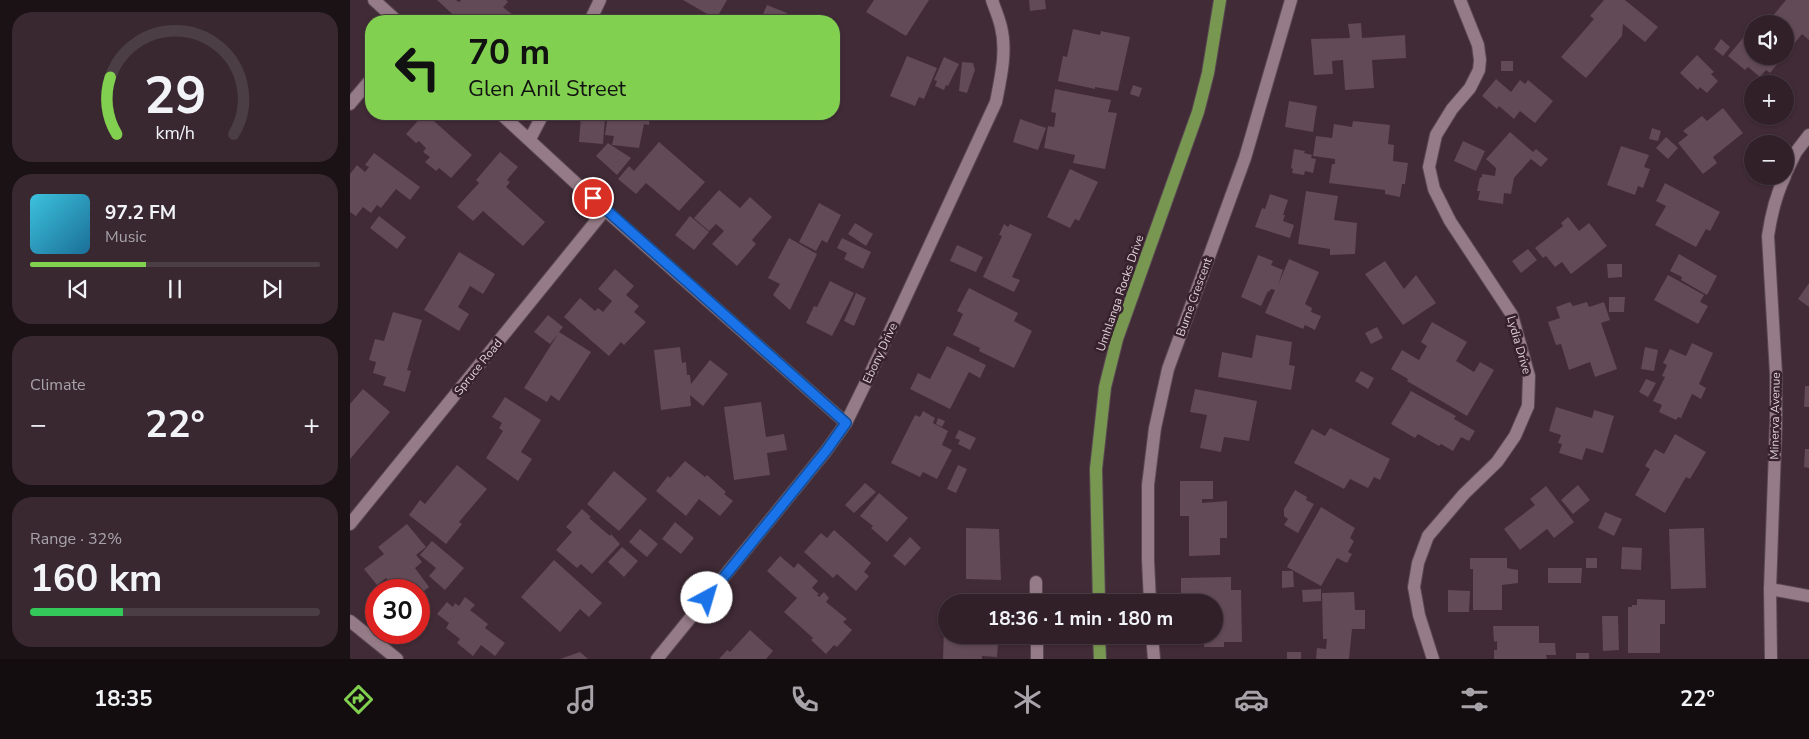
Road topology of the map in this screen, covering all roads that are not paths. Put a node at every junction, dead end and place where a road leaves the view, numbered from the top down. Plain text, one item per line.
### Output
1 (374, 0) edge
2 (600, 0) edge
3 (992, 0) edge
4 (1220, 0) edge
5 (1291, 0) edge
6 (1460, 0) edge
7 (390, 15) edge
8 (593, 15) edge
9 (365, 86) edge
10 (350, 104) edge
11 (508, 120) edge
12 (540, 120) edge
13 (1809, 135) edge
14 (530, 139) junction
15 (1794, 156) edge
16 (1780, 185) edge
17 (605, 210) junction
18 (846, 423) junction
19 (350, 524) edge
20 (1036, 582) dead end
21 (1770, 589) junction
22 (1036, 594) edge
23 (1098, 594) edge
24 (1150, 594) edge
25 (1809, 596) edge
26 (350, 621) edge
27 (1037, 644) edge
28 (1099, 644) edge
29 (1153, 644) edge
30 (398, 659) edge
31 (657, 659) edge
32 (1038, 659) edge
33 (1100, 659) edge
34 (1154, 659) edge
35 (1432, 659) edge
36 (1771, 659) edge

1 - 7 street
2 - 8 street
3 - 18 street, Ebony Drive
4 - 23 main road, Umhlanga Rocks Drive
5 - 24 street, Burne Crescent
6 - 35 street, Lydia Drive
9 - 10 street
11 - 14 street
12 - 14 street
13 - 15 street, Minerva Avenue
14 - 17 street
16 - 21 street, Minerva Avenue
17 - 18 street
17 - 19 street, Spruce Road
18 - 31 street, Ebony Drive
20 - 22 street
21 - 25 street
21 - 36 street, Minerva Avenue
26 - 30 street
27 - 32 street
28 - 33 main road
29 - 34 street

